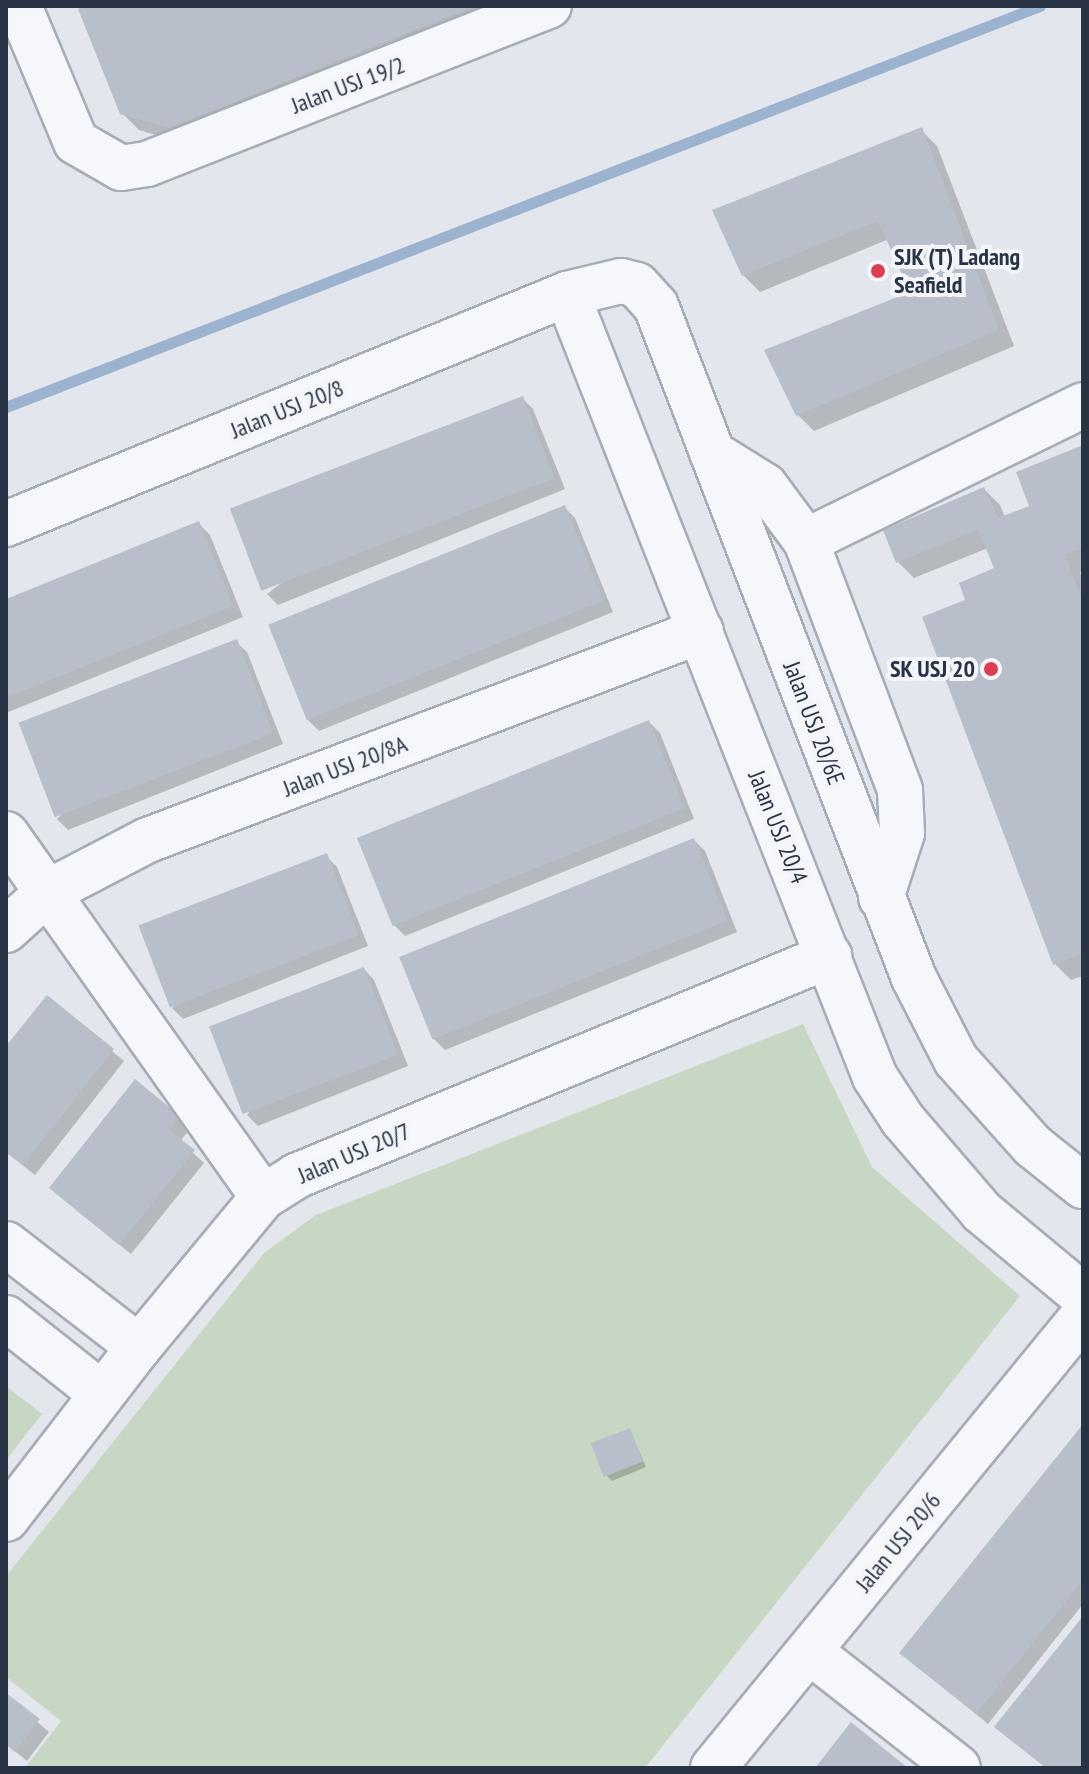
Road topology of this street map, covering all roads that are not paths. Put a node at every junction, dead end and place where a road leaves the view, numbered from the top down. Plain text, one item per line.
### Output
1 (19, 6) edge
2 (549, 6) edge
3 (567, 294) junction
4 (1083, 405) edge
5 (712, 453) junction
6 (6, 524) edge
7 (806, 541) junction
8 (701, 631) junction
9 (6, 834) edge
10 (48, 892) junction
11 (881, 898) junction
12 (6, 930) edge
13 (829, 956) junction
14 (1083, 1186) edge
15 (263, 1197) junction
16 (6, 1244) edge
17 (1083, 1296) edge
18 (1083, 1316) edge
19 (6, 1318) edge
20 (139, 1347) junction
21 (102, 1394) junction
22 (6, 1519) edge
23 (809, 1651) junction
24 (713, 1768) edge
25 (958, 1768) edge

1 - 2 street, Jalan USJ 19/2
3 - 5 street, Jalan USJ 20/6E
3 - 6 street, Jalan USJ 20/8
3 - 8 street, Jalan USJ 20/4
4 - 7 street
5 - 7 street
5 - 11 street, Jalan USJ 20/6E
7 - 11 street
8 - 10 street, Jalan USJ 20/8A
8 - 13 street, Jalan USJ 20/4
9 - 10 street
10 - 12 street, Jalan USJ 20/8A
10 - 15 street
11 - 14 street, Jalan USJ 20/6E
13 - 15 street, Jalan USJ 20/7
13 - 17 street, Jalan USJ 20/4
15 - 20 street, Jalan USJ 20/7
16 - 20 street
18 - 23 street, Jalan USJ 20/6
19 - 21 street
20 - 21 street, Jalan USJ 20/7
21 - 22 street, Jalan USJ 20/7
23 - 24 street, Jalan USJ 20/6
23 - 25 street

